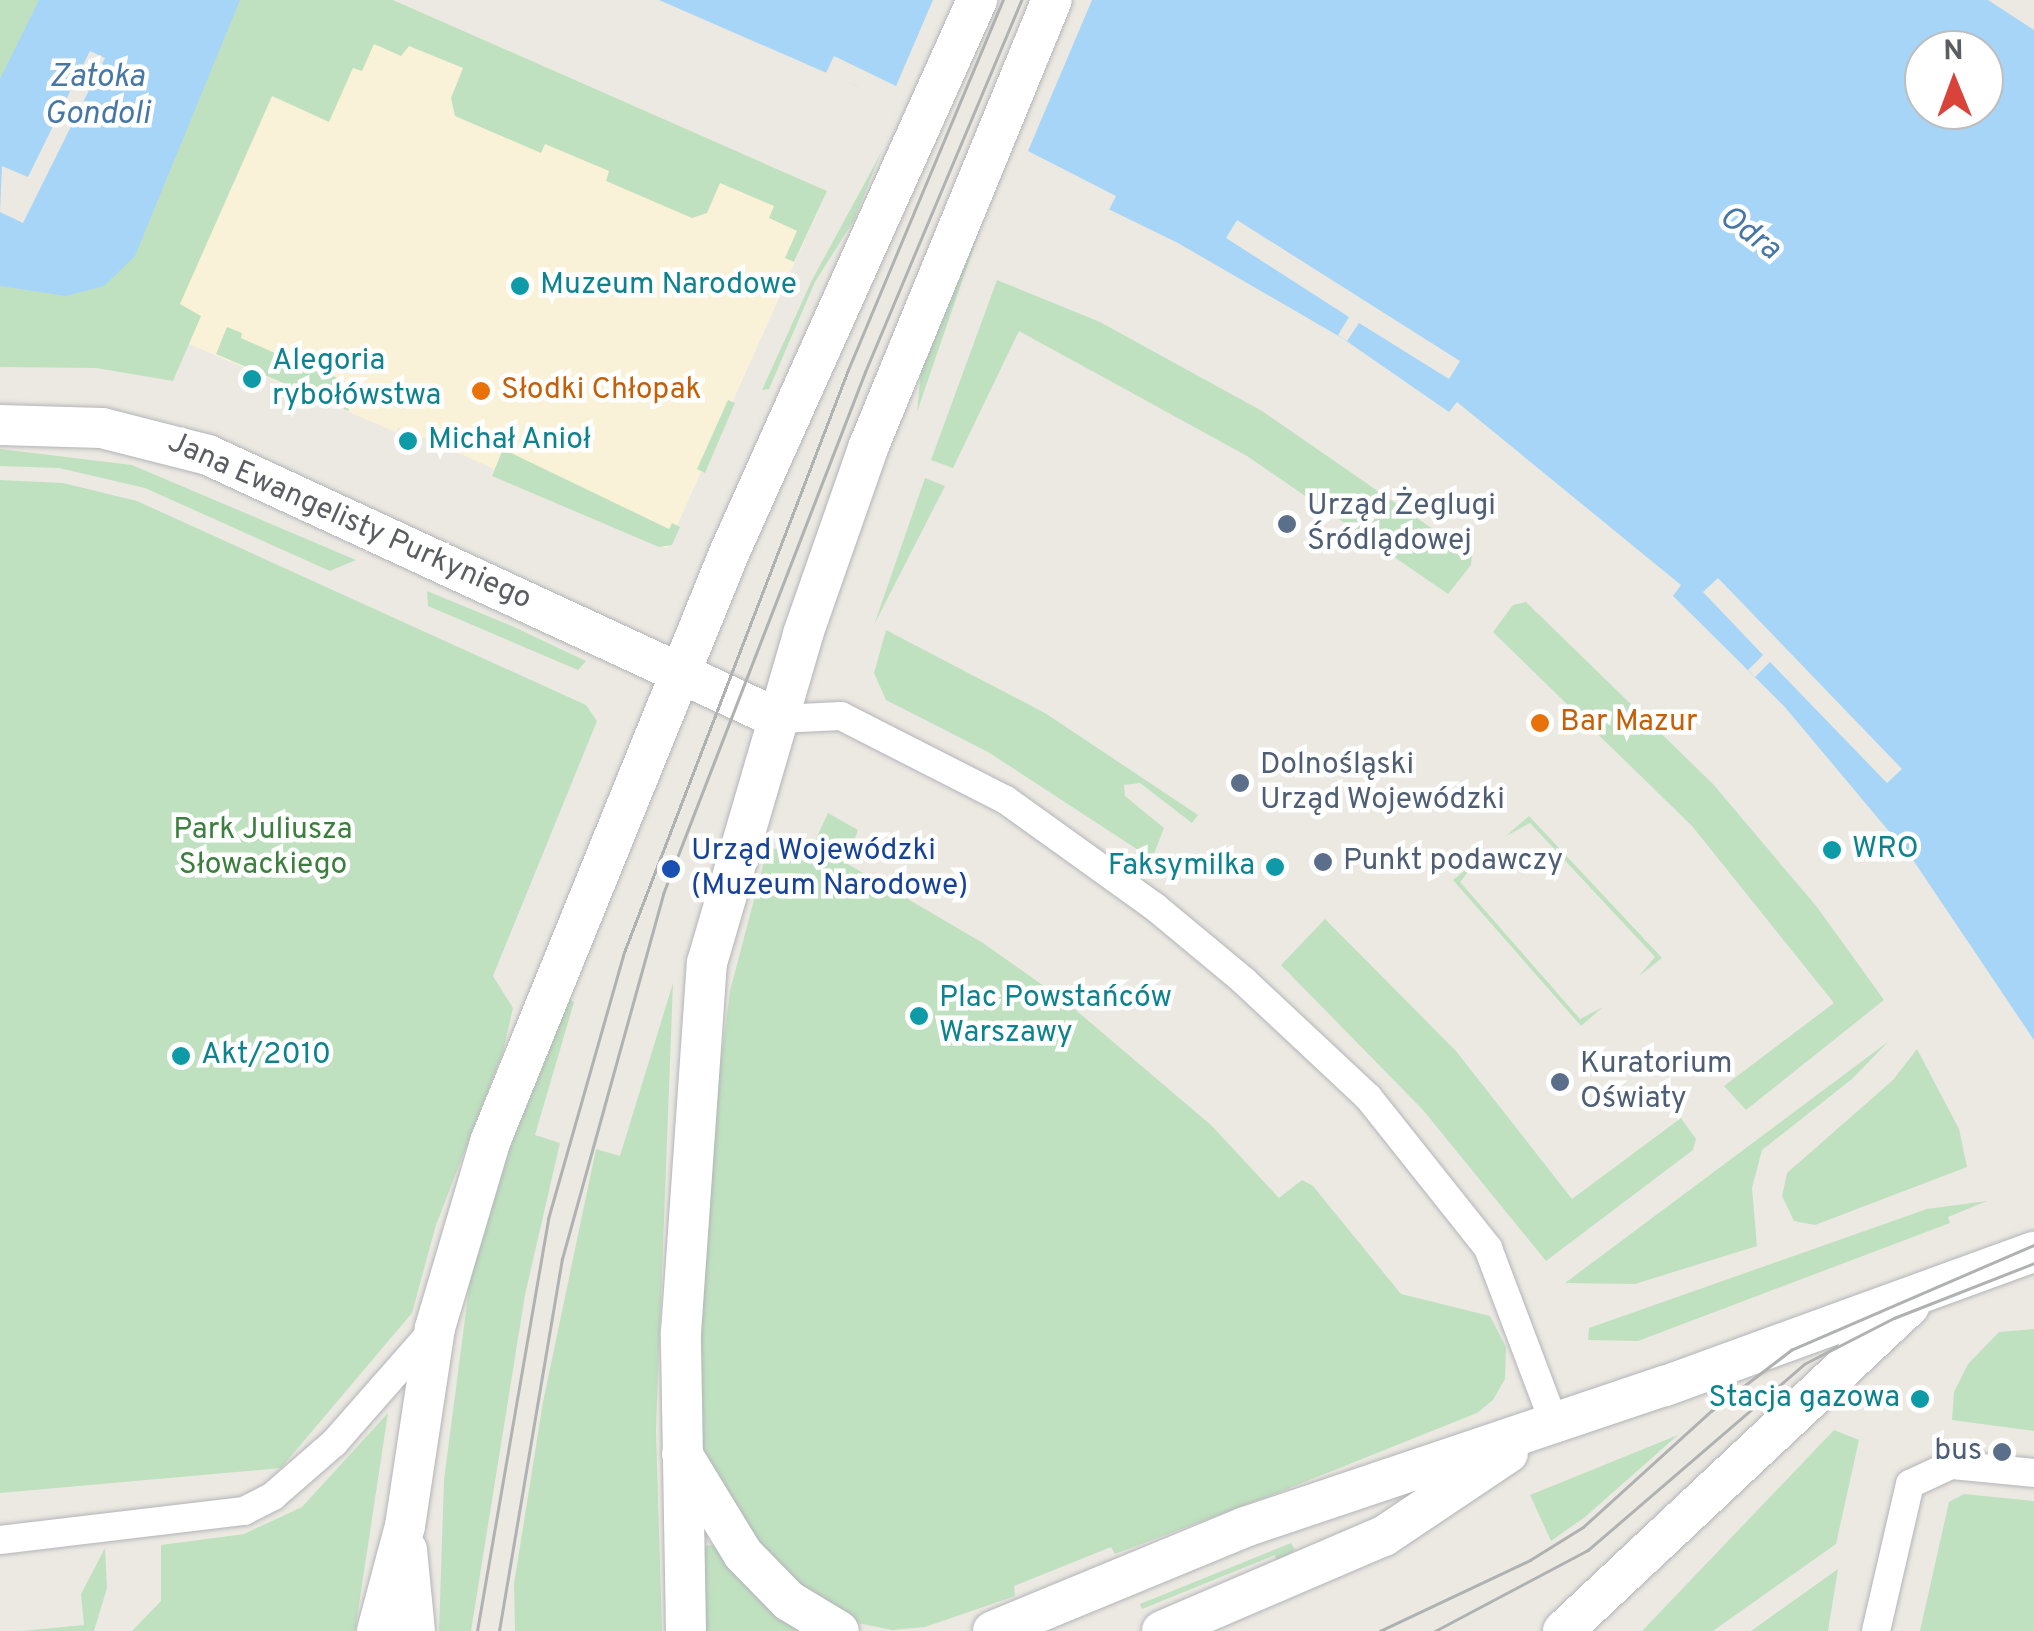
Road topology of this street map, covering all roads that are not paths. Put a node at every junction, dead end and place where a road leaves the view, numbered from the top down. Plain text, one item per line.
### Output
1 (977, 0) edge
2 (1052, 0) edge
3 (0, 425) edge
4 (684, 672) junction
5 (779, 719) junction
6 (2034, 1252) edge
7 (1919, 1297) junction
8 (436, 1328) junction
9 (1554, 1423) junction
10 (678, 1448) junction
11 (2034, 1473) edge
12 (405, 1526) junction
13 (0, 1540) edge
14 (990, 1629) edge
15 (376, 1631) edge
16 (415, 1631) edge
17 (686, 1631) edge
18 (839, 1631) edge
19 (1163, 1631) edge
20 (1563, 1631) edge
21 (1876, 1631) edge

1 - 4 main road
2 - 5 main road
3 - 4 main road, Jana Ewangelisty Purkyniego
4 - 5 main road
4 - 8 main road
5 - 9 street
5 - 10 main road
6 - 7 main road
7 - 9 main road
7 - 20 main road
8 - 12 main road
8 - 13 street
9 - 14 main road
9 - 19 main road
10 - 17 main road
10 - 18 main road
11 - 21 street
12 - 15 main road
12 - 16 main road

